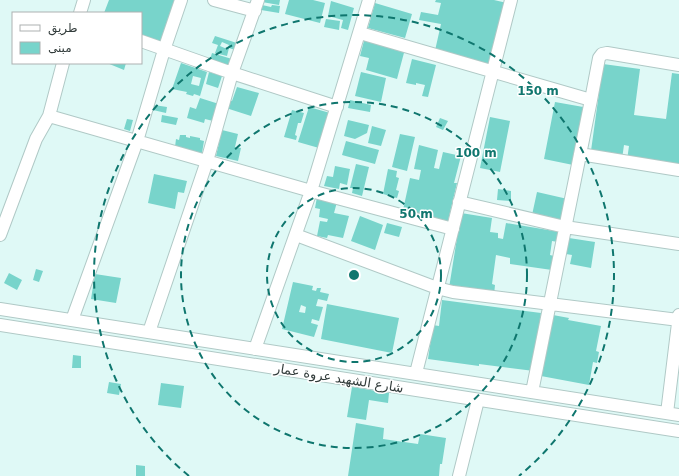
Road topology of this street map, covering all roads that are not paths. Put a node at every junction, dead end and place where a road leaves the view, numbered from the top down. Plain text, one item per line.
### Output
1 (84, 0) edge
2 (181, 0) edge
3 (214, 0) edge
4 (369, 0) edge
5 (511, 0) edge
6 (256, 6) edge
7 (80, 12) edge
8 (360, 33) junction
9 (142, 41) edge
10 (164, 50) junction
11 (63, 64) edge
12 (679, 65) edge
13 (493, 72) junction
14 (232, 73) junction
15 (591, 100) junction
16 (337, 107) junction
17 (49, 116) junction
18 (137, 141) junction
19 (580, 154) junction
20 (207, 161) junction
21 (679, 170) edge
22 (311, 191) junction
23 (459, 202) junction
24 (565, 227) junction
25 (452, 229) junction
26 (0, 235) edge
27 (296, 235) junction
28 (679, 244) edge
29 (437, 288) junction
30 (549, 304) junction
31 (0, 309) edge
32 (679, 318) edge
33 (72, 320) junction
34 (0, 325) edge
35 (148, 332) junction
36 (255, 349) junction
37 (416, 373) junction
38 (532, 392) junction
39 (478, 400) junction
40 (673, 414) edge
41 (679, 431) edge
42 (459, 476) edge

1 - 7 street
2 - 10 street
3 - 6 street
4 - 8 street
5 - 13 street
6 - 14 street
8 - 13 street
8 - 16 street
9 - 10 street
10 - 14 street
10 - 18 street
11 - 17 street
12 - 15 street
13 - 15 street
13 - 23 street
14 - 16 street
14 - 20 street
15 - 19 street
16 - 22 street
17 - 18 street
17 - 26 street
18 - 20 street
18 - 33 street
19 - 21 street
19 - 24 street
20 - 22 street
20 - 35 street
22 - 25 street
22 - 27 street
23 - 24 street
23 - 25 street
24 - 28 street
24 - 30 street
25 - 29 street
27 - 29 street
27 - 36 street
29 - 30 street
29 - 37 street
30 - 32 street
30 - 38 street
31 - 33 street, شارع الشهيد عروة عمار
32 - 40 street
33 - 35 street, شارع الشهيد عروة عمار
34 - 39 street, شارع الشهيد عروة عمار
35 - 36 street, شارع الشهيد عروة عمار
36 - 37 street, شارع الشهيد عروة عمار
37 - 38 street, شارع الشهيد عروة عمار
38 - 40 street, شارع الشهيد عروة عمار
39 - 41 street, شارع الشهيد عروة عمار
39 - 42 street

